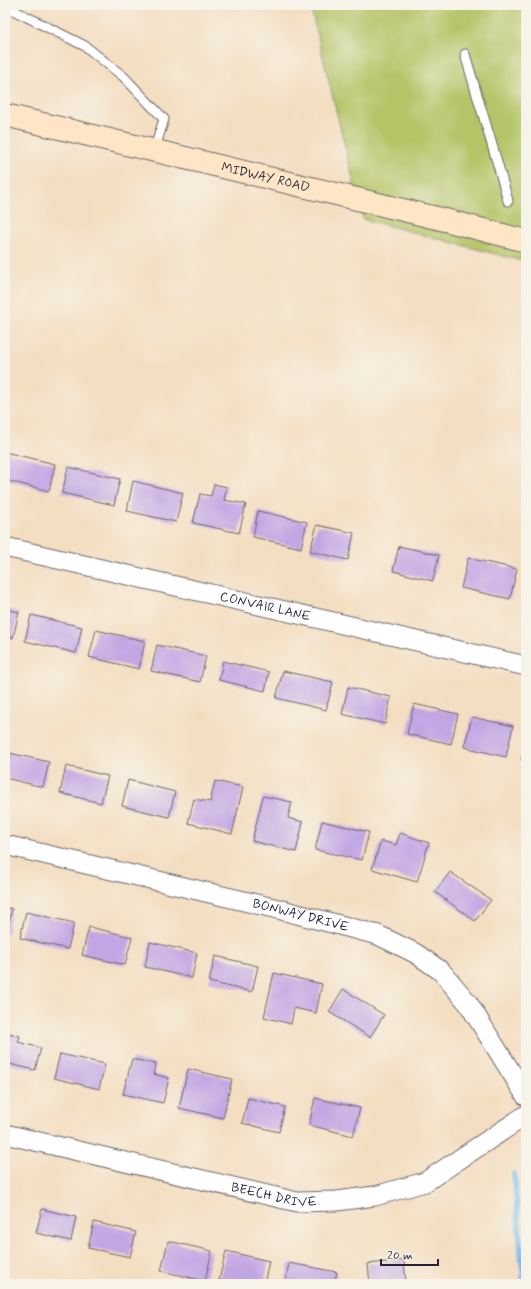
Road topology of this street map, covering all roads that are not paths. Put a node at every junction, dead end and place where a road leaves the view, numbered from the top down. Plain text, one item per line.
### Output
1 (9, 8) dead end
2 (465, 54) dead end
3 (5, 115) edge
4 (154, 151) junction
5 (508, 201) dead end
6 (526, 241) edge
7 (5, 547) edge
8 (526, 666) edge
9 (5, 845) edge
10 (526, 1096) edge
11 (526, 1115) edge
12 (5, 1134) edge

1 - 4 lane
2 - 5 lane
3 - 4 street, MIDWAY ROAD
4 - 6 street, MIDWAY ROAD
7 - 8 street, CONVAIR LANE
9 - 10 street, BONWAY DRIVE
11 - 12 street, BEECH DRIVE

